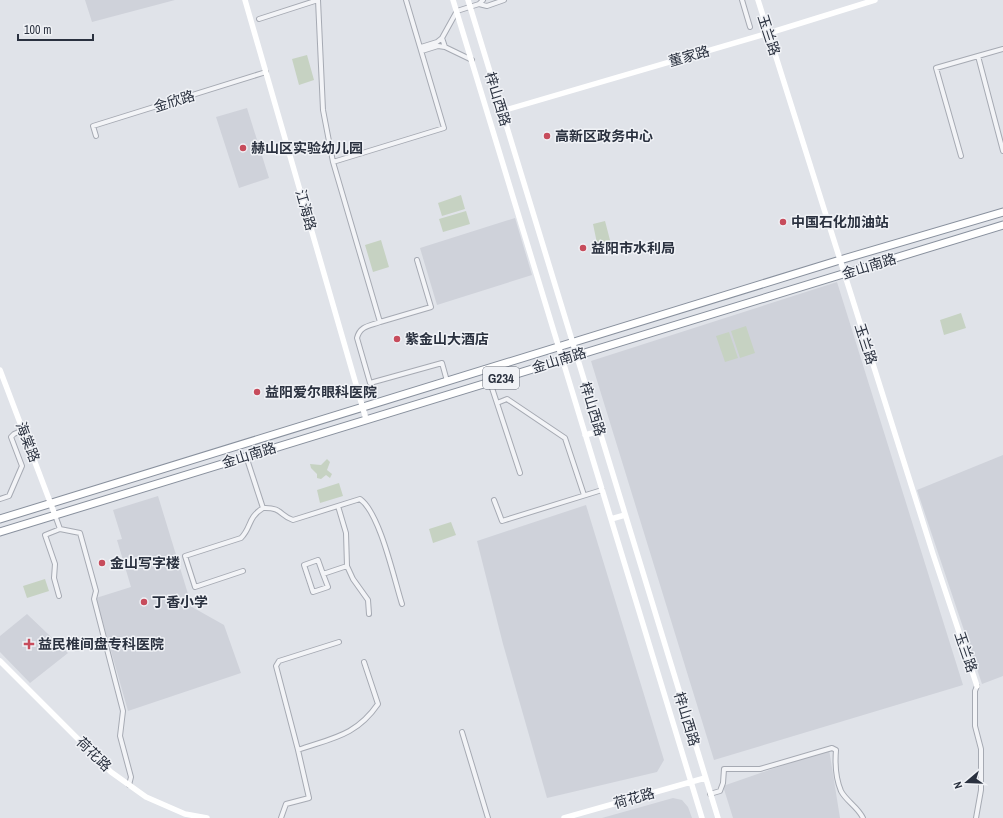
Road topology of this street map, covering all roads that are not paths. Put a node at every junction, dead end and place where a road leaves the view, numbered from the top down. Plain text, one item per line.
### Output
1 (245, 0) edge
2 (318, 0) edge
3 (406, 0) edge
4 (453, 0) edge
5 (468, 0) edge
6 (483, 0) edge
7 (504, 0) edge
8 (742, 0) edge
9 (758, 0) edge
10 (875, 0) edge
11 (479, 4) junction
12 (470, 7) junction
13 (457, 11) junction
14 (259, 19) dead end
15 (750, 27) dead end
16 (769, 33) junction
17 (442, 38) junction
18 (445, 47) junction
19 (1003, 48) edge
20 (422, 49) junction
21 (978, 56) junction
22 (472, 60) junction
23 (266, 72) junction
24 (502, 111) junction
25 (96, 136) dead end
26 (1003, 151) edge
27 (961, 156) dead end
28 (333, 162) junction
29 (1003, 212) edge
30 (1003, 225) edge
31 (908, 240) junction
32 (911, 253) junction
33 (417, 260) dead end
34 (840, 260) junction
35 (844, 273) junction
36 (380, 322) junction
37 (572, 342) junction
38 (559, 346) junction
39 (576, 355) junction
40 (562, 359) junction
41 (0, 370) edge
42 (447, 381) junction
43 (490, 381) junction
44 (497, 403) junction
45 (362, 407) junction
46 (366, 419) junction
47 (23, 430) junction
48 (600, 431) junction
49 (585, 435) junction
50 (246, 456) junction
51 (520, 473) dead end
52 (602, 490) junction
53 (584, 495) junction
54 (0, 499) edge
55 (494, 500) dead end
56 (51, 502) junction
57 (338, 506) junction
58 (263, 508) junction
59 (55, 515) junction
60 (625, 515) junction
61 (0, 519) edge
62 (611, 519) junction
63 (60, 529) junction
64 (0, 532) edge
65 (347, 566) junction
66 (243, 571) dead end
67 (323, 574) junction
68 (59, 596) dead end
69 (402, 604) dead end
70 (369, 614) dead end
71 (339, 642) dead end
72 (0, 661) edge
73 (364, 662) dead end
74 (977, 686) joint
75 (462, 732) dead end
76 (298, 750) junction
77 (705, 778) junction
78 (690, 782) junction
79 (129, 785) junction
80 (710, 794) junction
81 (207, 818) edge
82 (281, 818) edge
83 (488, 818) edge
84 (564, 818) edge
85 (702, 818) edge
86 (718, 818) edge
87 (863, 818) edge
88 (976, 818) edge

1 - 23 street, 江海路
2 - 14 street
2 - 28 street
3 - 20 street
4 - 13 street, 梓山西路
5 - 12 street, 梓山西路
6 - 11 street
7 - 11 street
8 - 15 street
9 - 16 street, 玉兰路
10 - 16 street, 董家路
11 - 12 street
12 - 13 street
12 - 24 street, 梓山西路
13 - 17 street
13 - 22 street, 梓山西路
16 - 24 street, 董家路
16 - 34 street, 玉兰路
17 - 18 street
17 - 20 street
18 - 20 street
18 - 22 street
19 - 21 street
20 - 28 street
21 - 26 street
21 - 27 street
22 - 38 street, 梓山西路
23 - 25 street, 金欣路
23 - 45 street, 江海路
24 - 37 street, 梓山西路
28 - 36 street
29 - 31 highway, 金山南路 / G234
30 - 32 highway, 金山南路 / G234
31 - 32 highway
31 - 34 highway, 金山南路 / G234
32 - 35 highway, 金山南路 / G234
33 - 36 street
34 - 35 street, 玉兰路
34 - 37 highway, 金山南路 / G234
35 - 39 highway, 金山南路 / G234
35 - 74 street, 玉兰路
36 - 42 street
37 - 38 highway, 金山南路 / G234
37 - 39 street, 梓山西路
38 - 40 street, 梓山西路
38 - 42 highway, 金山南路 / G234
39 - 40 highway, 金山南路 / G234
39 - 48 street, 梓山西路
40 - 43 highway, 金山南路 / G234
40 - 49 street, 梓山西路
41 - 47 street, 海棠路
42 - 45 highway, 金山南路 / G234
43 - 44 street
43 - 46 highway, 金山南路 / G234
44 - 51 street
44 - 53 street
45 - 46 street, 江海路
45 - 56 highway, 金山南路 / G234
46 - 50 highway, 金山南路 / G234
47 - 54 street
47 - 56 street, 海棠路
48 - 49 street
48 - 60 street, 梓山西路
49 - 52 street, 梓山西路
50 - 58 street
50 - 59 highway, 金山南路 / G234
52 - 53 street
52 - 62 street, 梓山西路
53 - 55 street
56 - 59 street, 海棠路
56 - 61 highway, 金山南路 / G234
57 - 58 street
57 - 65 street
57 - 69 street
58 - 66 street
59 - 63 street
59 - 64 highway, 金山南路 / G234
60 - 62 street
60 - 77 street, 梓山西路
62 - 78 street, 梓山西路
63 - 68 street
63 - 79 street
65 - 67 street
65 - 70 street
67 - 67 street
71 - 76 street
72 - 79 street, 荷花路
73 - 76 street
74 - 88 street
75 - 83 street
76 - 82 street
77 - 78 street, 荷花路
77 - 80 street, 梓山西路
78 - 84 street, 荷花路
78 - 85 street, 梓山西路
79 - 81 street, 荷花路
80 - 86 street, 梓山西路
80 - 87 street

